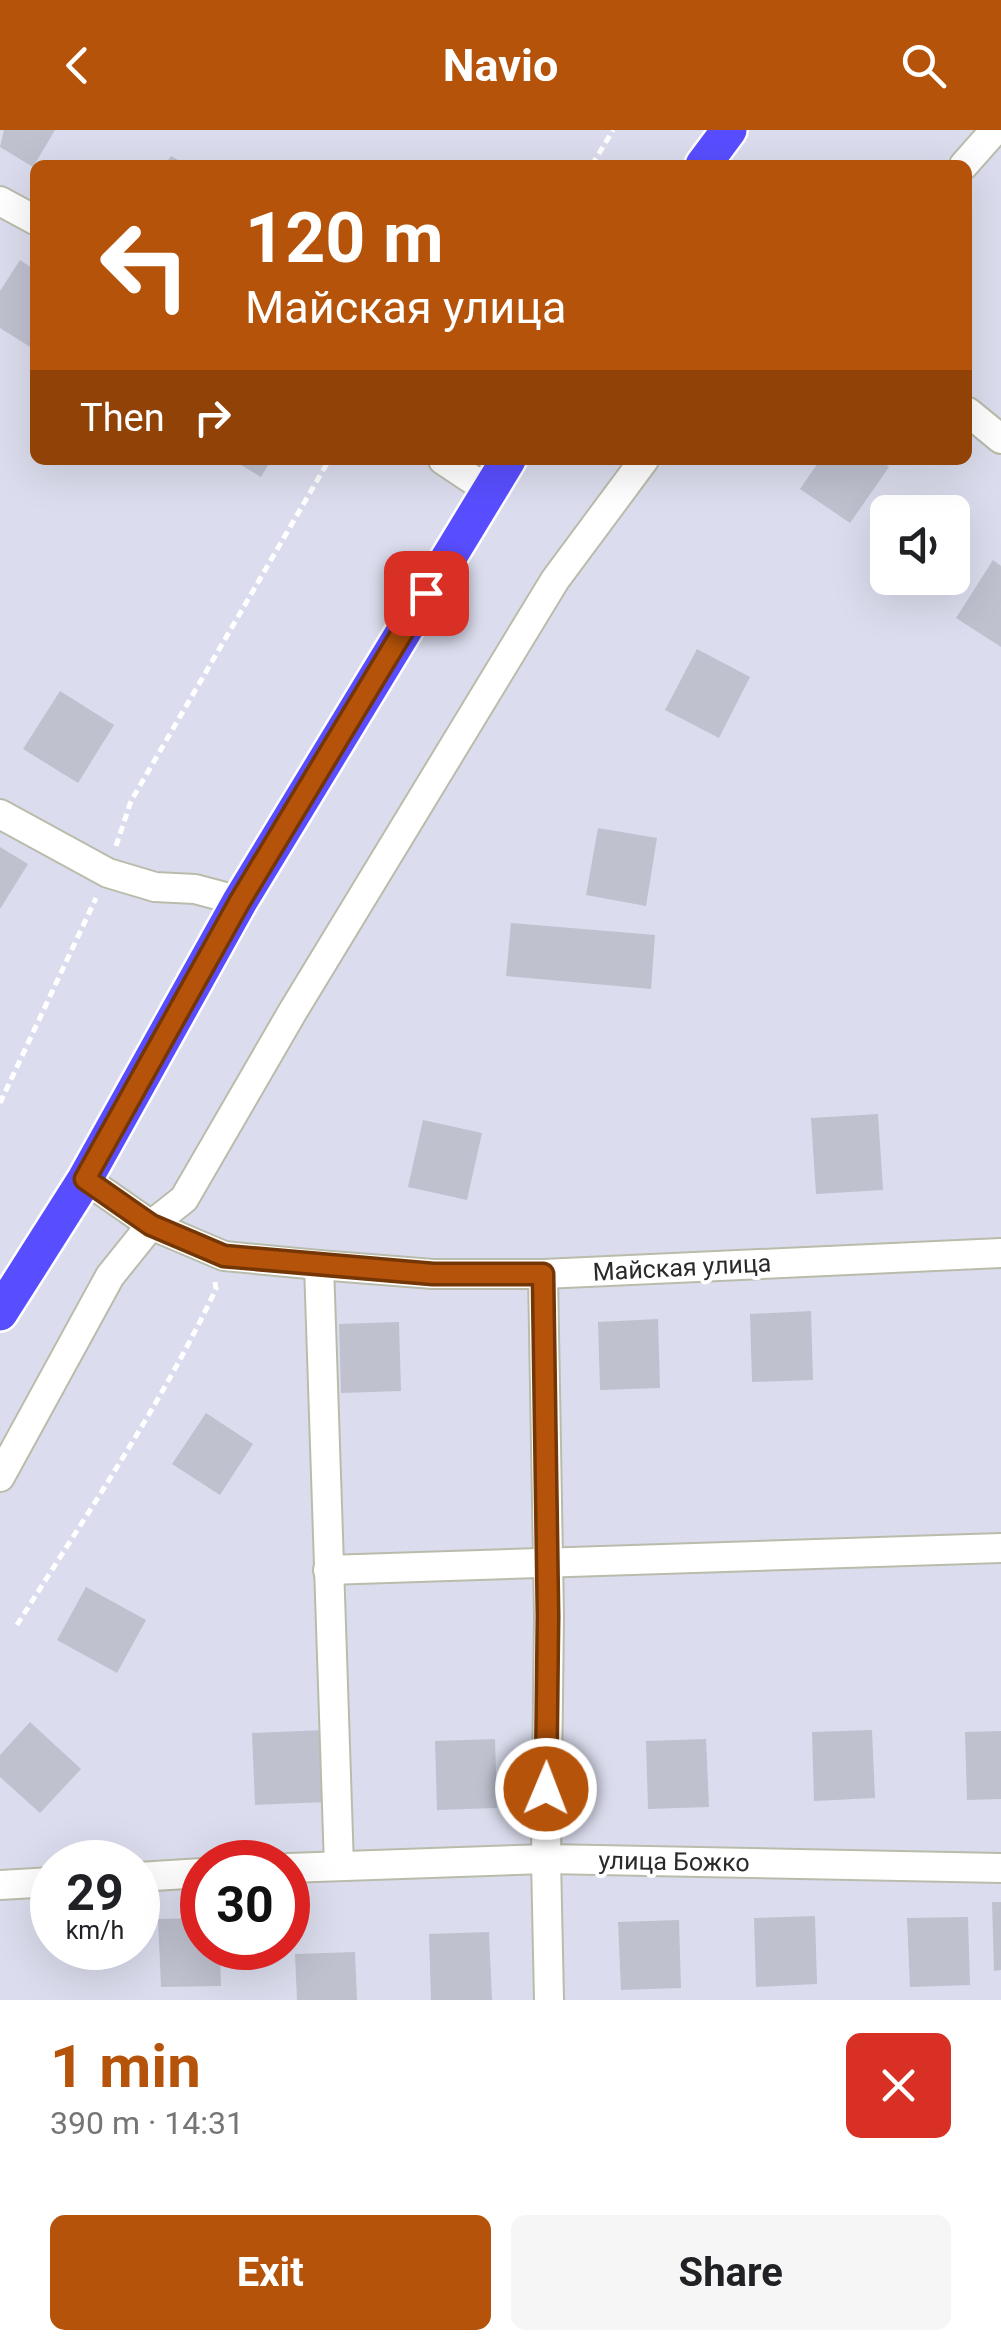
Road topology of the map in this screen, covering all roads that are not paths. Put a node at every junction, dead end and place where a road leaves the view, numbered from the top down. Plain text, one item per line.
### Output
1 (729, 130) edge
2 (995, 130) edge
3 (707, 160) edge
4 (968, 160) edge
5 (0, 200) edge
6 (30, 217) edge
7 (972, 415) edge
8 (1001, 440) edge
9 (451, 465) edge
10 (505, 465) edge
11 (640, 465) edge
12 (488, 490) junction
13 (0, 814) edge
14 (240, 901) junction
15 (85, 1179) junction
16 (151, 1225) junction
17 (1001, 1253) edge
18 (319, 1265) junction
19 (543, 1274) junction
20 (0, 1313) edge
21 (0, 1477) edge
22 (1001, 1548) edge
23 (548, 1564) junction
24 (328, 1570) junction
25 (546, 1858) junction
26 (339, 1866) junction
27 (310, 1867) edge
28 (1001, 1868) edge
29 (30, 1883) edge
30 (0, 1884) edge
31 (550, 2000) edge

1 - 3 main road
2 - 4 street
5 - 6 street
7 - 8 street
9 - 12 street
10 - 12 main road
11 - 16 street
12 - 14 main road
13 - 14 street
14 - 15 main road
15 - 16 street, Майская улица
15 - 20 main road
16 - 18 street, Майская улица
16 - 21 street
17 - 19 street, Майская улица
18 - 19 street, Майская улица
18 - 24 street
19 - 23 street
22 - 23 street
23 - 24 street
23 - 25 street
24 - 26 street
25 - 26 street, улица Божко
25 - 28 street, улица Божко
25 - 31 street
26 - 27 street, улица Божко
29 - 30 street

